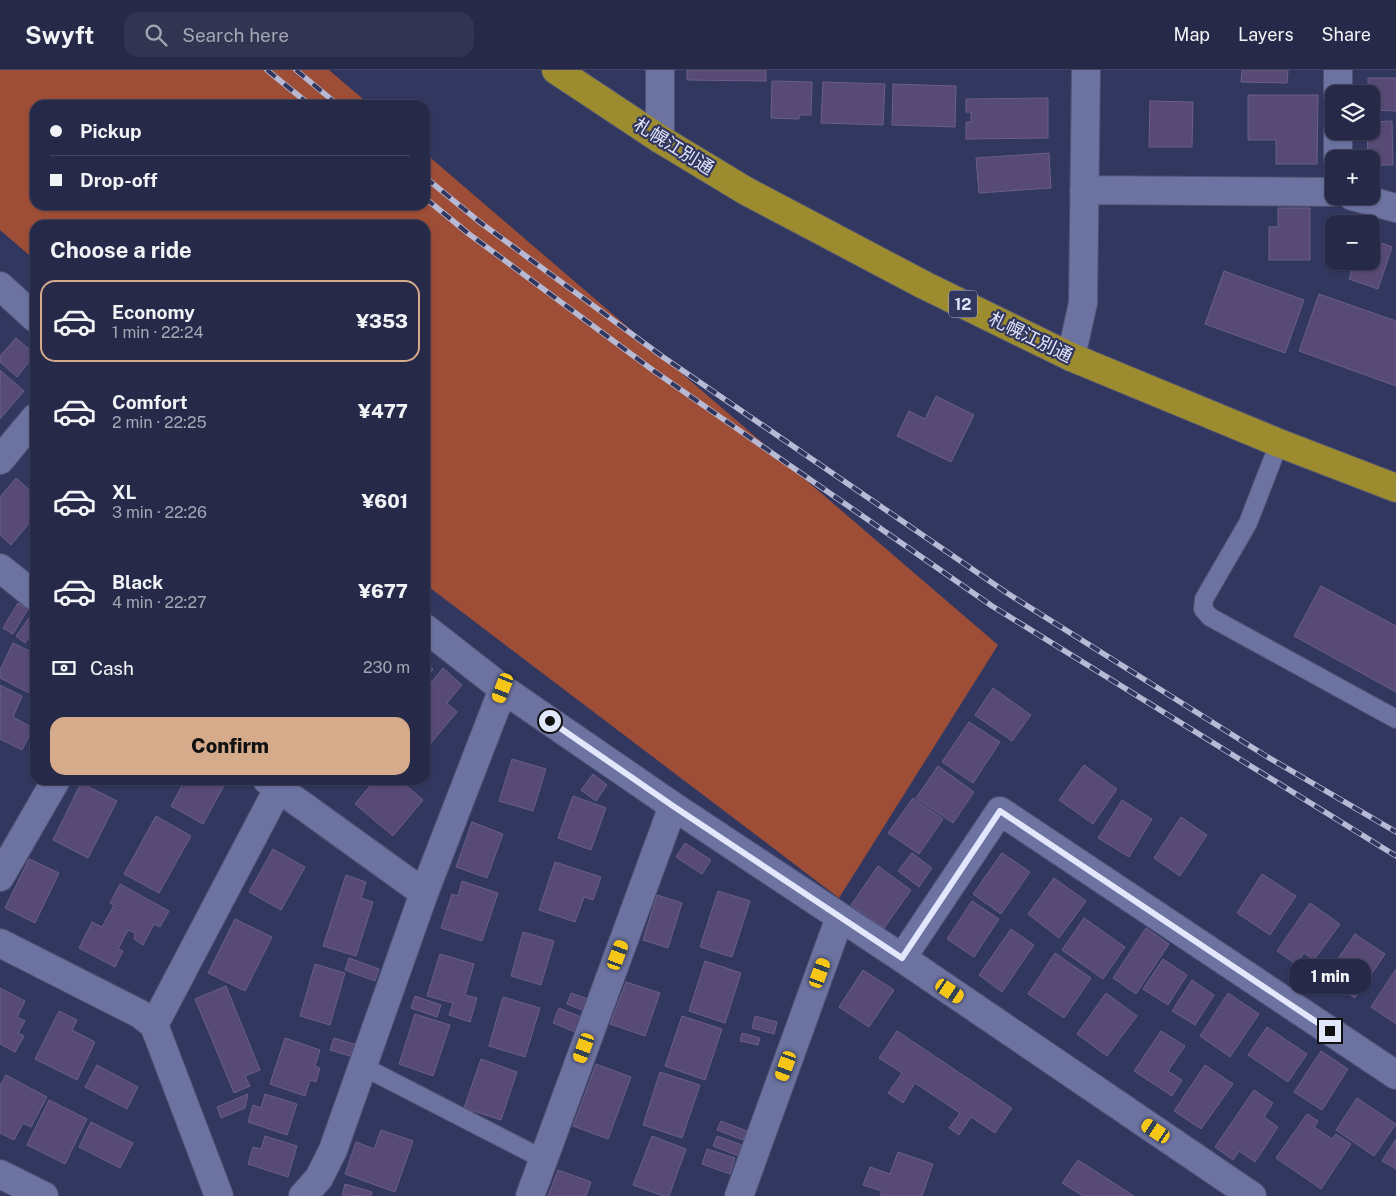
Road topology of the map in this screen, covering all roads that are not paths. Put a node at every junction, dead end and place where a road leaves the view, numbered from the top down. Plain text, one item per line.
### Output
1 (556, 70) edge
2 (660, 70) edge
3 (1086, 70) edge
4 (1338, 70) edge
5 (1338, 85) edge
6 (660, 139) junction
7 (1084, 190) junction
8 (1325, 192) edge
9 (1380, 204) edge
10 (1396, 208) edge
11 (0, 286) edge
12 (30, 313) edge
13 (1070, 357) junction
14 (30, 424) edge
15 (1279, 443) junction
16 (0, 460) edge
17 (1396, 488) edge
18 (0, 568) edge
19 (30, 592) edge
20 (430, 632) edge
21 (503, 688) junction
22 (1396, 719) edge
23 (53, 785) edge
24 (272, 785) edge
25 (273, 785) edge
26 (673, 806) junction
27 (0, 877) edge
28 (424, 893) junction
29 (840, 917) junction
30 (0, 943) edge
31 (902, 958) junction
32 (154, 1025) junction
33 (364, 1067) junction
34 (1396, 1074) edge
35 (543, 1159) junction
36 (0, 1174) edge
37 (44, 1196) edge
38 (219, 1196) edge
39 (303, 1196) edge
40 (530, 1196) edge
41 (739, 1196) edge
42 (1252, 1196) edge

1 - 6 highway, 札幌江別通 / 12
2 - 6 street
3 - 7 street
4 - 5 street
6 - 13 highway, 札幌江別通 / 12
7 - 8 street
7 - 13 street
9 - 10 street
11 - 12 street
13 - 15 highway, 札幌江別通 / 12
14 - 16 street
15 - 17 highway, 札幌江別通 / 12
15 - 22 lane
18 - 19 street
20 - 21 street
21 - 26 street
21 - 28 street
23 - 27 street
24 - 32 street
25 - 28 street
26 - 29 street
26 - 35 street
28 - 33 street
29 - 31 street
29 - 41 street
30 - 32 street
31 - 34 street
31 - 42 street
32 - 38 street
33 - 35 lane
33 - 39 street
35 - 40 street
36 - 37 street

